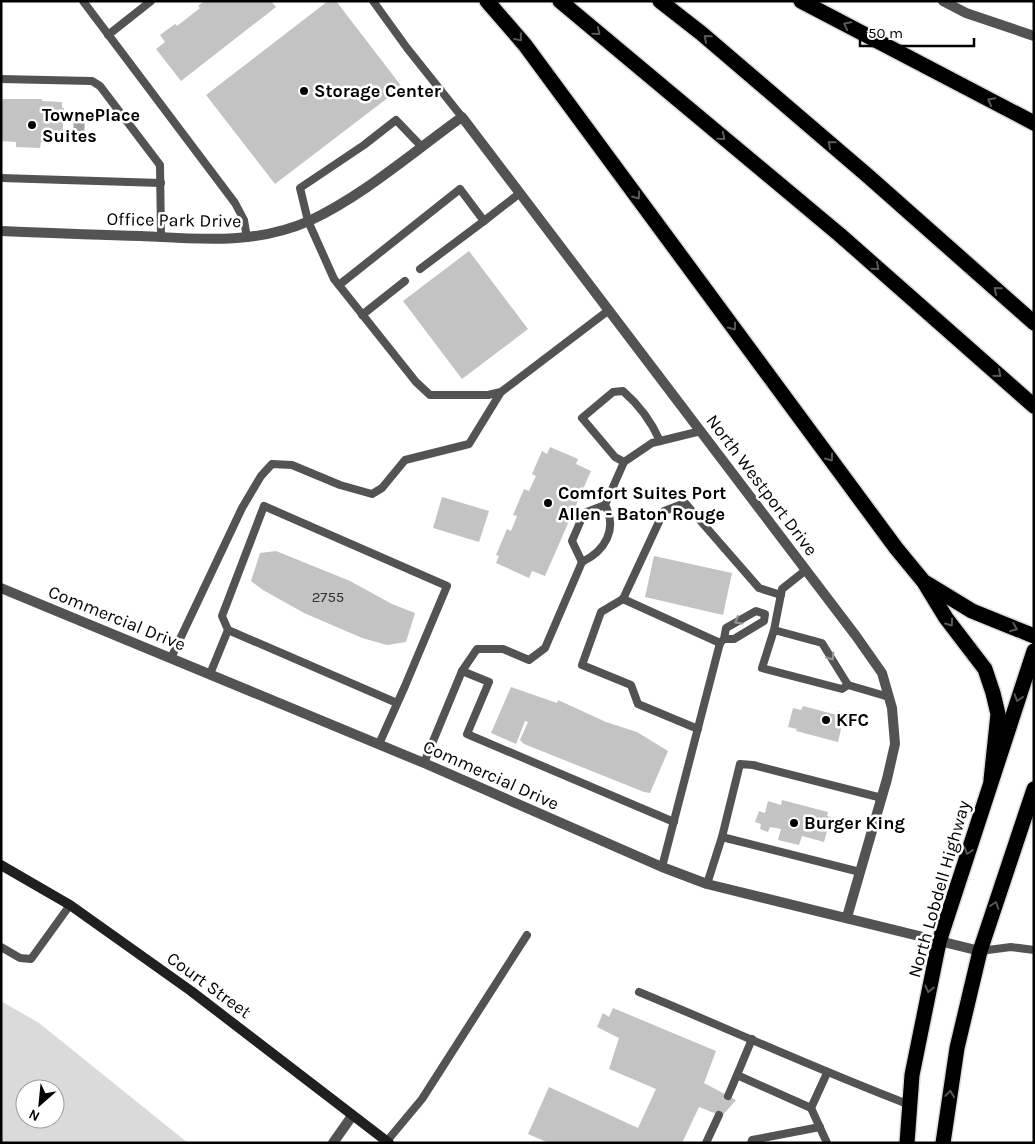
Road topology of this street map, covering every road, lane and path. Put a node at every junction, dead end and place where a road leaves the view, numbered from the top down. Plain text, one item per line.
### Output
1 (84, 1) edge
2 (151, 1) edge
3 (374, 1) edge
4 (487, 1) edge
5 (560, 1) edge
6 (660, 1) edge
7 (801, 1) edge
8 (944, 1) edge
9 (108, 35) junction
10 (1034, 36) edge
11 (1, 79) edge
12 (462, 117) junction
13 (1034, 123) edge
14 (421, 146) junction
15 (1, 178) edge
16 (161, 183) junction
17 (520, 193) junction
18 (308, 221) junction
19 (484, 221) junction
20 (1, 231) edge
21 (161, 237) junction
22 (247, 238) junction
23 (420, 268) dead end
24 (405, 281) dead end
25 (339, 285) junction
26 (609, 310) junction
27 (362, 315) junction
28 (1034, 323) edge
29 (500, 392) junction
30 (1034, 406) edge
31 (701, 431) junction
32 (660, 441) junction
33 (624, 462) junction
34 (605, 505) junction
35 (582, 562) junction
36 (806, 570) junction
37 (924, 582) junction
38 (1, 588) edge
39 (781, 595) junction
40 (623, 599) junction
41 (778, 608) junction
42 (765, 614) junction
43 (228, 630) junction
44 (774, 630) junction
45 (1034, 636) edge
46 (722, 641) junction
47 (1034, 652) edge
48 (171, 658) junction
49 (462, 671) junction
50 (210, 674) junction
51 (848, 685) junction
52 (889, 697) junction
53 (397, 703) junction
54 (698, 729) junction
55 (379, 744) junction
56 (424, 763) junction
57 (991, 780) junction
58 (1033, 795) edge
59 (882, 798) junction
60 (674, 822) junction
61 (722, 837) junction
62 (1, 865) edge
63 (662, 868) junction
64 (860, 872) junction
65 (707, 884) junction
66 (70, 905) junction
67 (847, 917) junction
68 (527, 935) dead end
69 (940, 942) junction
70 (1, 947) edge
71 (1034, 950) edge
72 (980, 952) junction
73 (639, 992) dead end
74 (752, 1039) junction
75 (827, 1073) junction
76 (737, 1075) junction
77 (728, 1096) dead end
78 (910, 1105) junction
79 (811, 1108) junction
80 (719, 1115) dead end
81 (352, 1116) junction
82 (820, 1127) junction
83 (388, 1142) edge
84 (333, 1143) edge
85 (706, 1143) edge
86 (751, 1143) edge
87 (827, 1143) edge
88 (907, 1143) edge
89 (943, 1143) edge

1 - 9 lane
2 - 9 lane
3 - 12 lane
4 -> 37 highway
5 -> 30 highway
28 -> 6 highway
13 -> 7 highway
8 - 10 street
9 - 22 lane
11 - 16 lane
12 - 14 street, Office Park Drive
12 - 17 street, North Westport Drive
14 - 18 street, Office Park Drive
14 - 18 lane
15 - 16 lane
16 - 21 lane
17 - 19 lane
17 - 26 street, North Westport Drive
18 - 22 street, Office Park Drive
18 - 25 lane
19 - 23 lane
19 - 25 lane
20 - 21 street, Office Park Drive
21 - 22 street, Office Park Drive
24 - 27 lane
25 - 27 lane
26 - 29 lane
26 - 31 street, North Westport Drive
27 - 29 lane
29 - 48 lane
31 - 32 lane
31 - 36 street, North Westport Drive
32 - 33 lane
32 - 33 lane
33 - 34 lane
34 - 35 lane
34 - 35 lane
35 - 49 lane
36 - 39 lane
36 - 52 street, North Westport Drive
37 -> 45 highway
37 -> 57 highway
38 - 48 street, Commercial Drive
39 - 40 lane
39 - 41 lane
40 - 46 lane
40 - 54 lane
41 - 42 lane
41 - 44 lane
42 - 46 lane
42 -> 46 lane
43 - 50 lane
43 - 53 lane
43 - 53 lane
44 -> 51 lane
44 - 51 lane
46 - 54 lane
47 -> 57 highway, North Lobdell Highway
48 - 50 street, Commercial Drive
49 - 56 lane
49 - 60 lane
50 - 55 street, Commercial Drive
51 - 52 lane
52 - 59 street, North Westport Drive
53 - 55 lane
54 - 60 lane
55 - 56 street, Commercial Drive
56 - 63 street, Commercial Drive
57 -> 69 highway, North Lobdell Highway
72 -> 58 highway
59 - 61 lane
59 - 64 street, North Westport Drive
60 - 63 lane
61 - 64 lane
61 - 65 lane
62 - 66 main road, Court Street
63 - 65 street, Commercial Drive
64 - 67 street, North Westport Drive
65 - 67 street, Commercial Drive
66 - 70 lane
66 - 81 main road, Court Street
67 - 69 street, Commercial Drive
68 - 83 lane
69 - 72 street, Commercial Drive
69 -> 78 highway, North Lobdell Highway
71 - 72 lane
89 -> 72 highway
73 - 74 lane
74 - 75 lane
74 - 76 lane
75 - 78 lane
75 - 79 lane
76 - 77 lane
76 - 79 lane
78 - 88 highway, North Lobdell Highway
79 - 82 lane
80 - 85 lane
81 - 83 main road, Court Street
81 - 84 street
82 - 86 lane
82 - 87 lane

